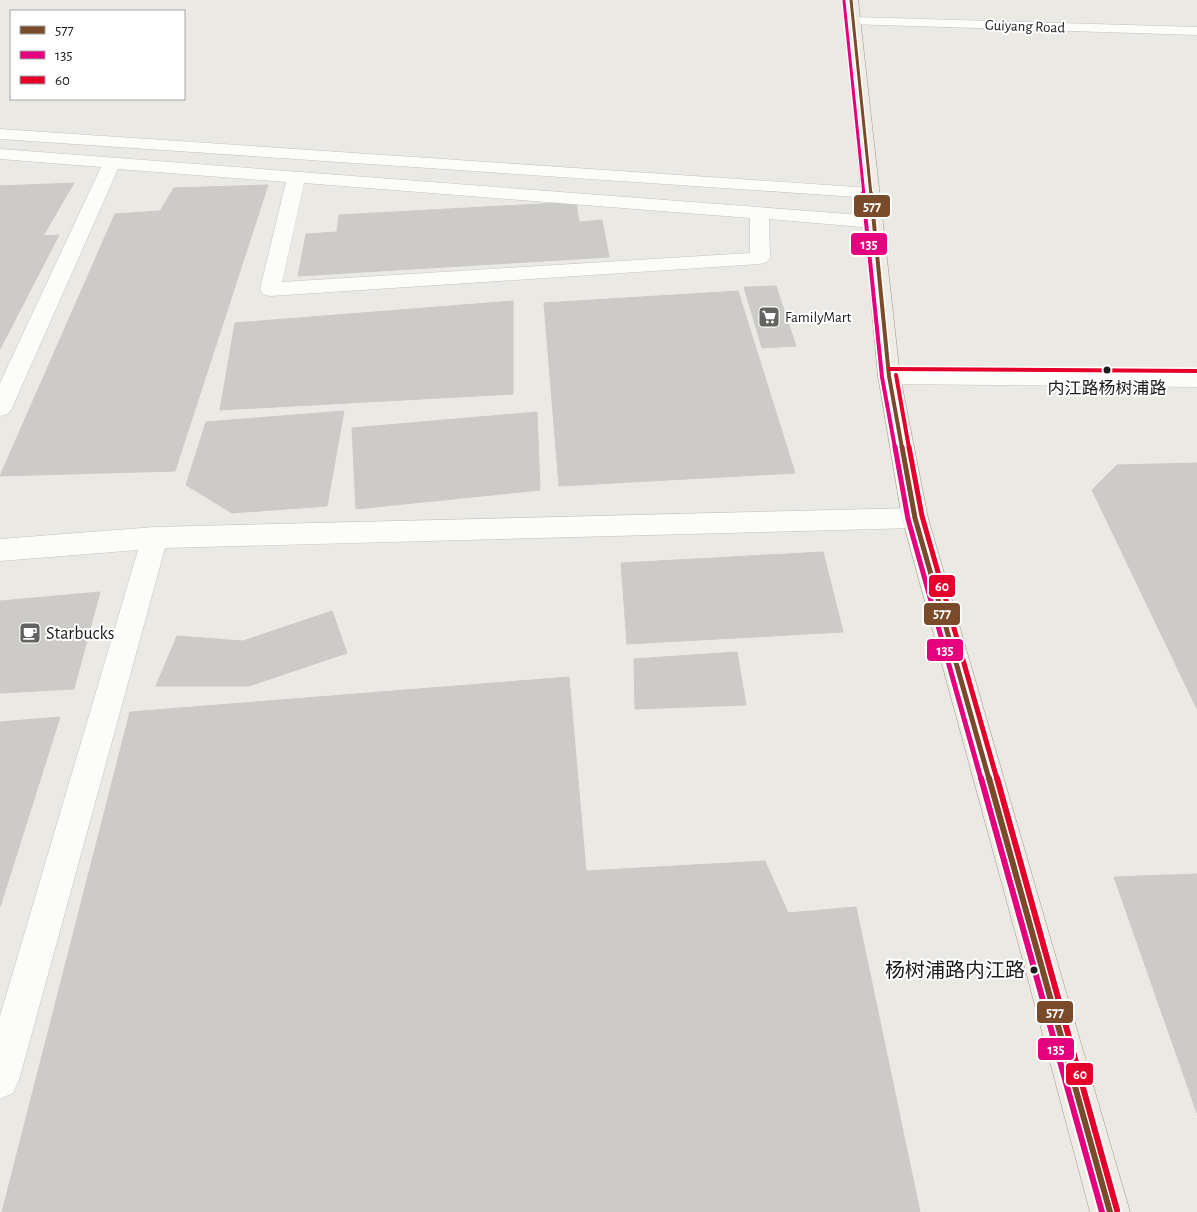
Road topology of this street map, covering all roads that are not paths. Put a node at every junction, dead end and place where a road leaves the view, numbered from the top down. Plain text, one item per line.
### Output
1 (851, 0) edge
2 (853, 21) junction
3 (1197, 31) edge
4 (0, 134) edge
5 (0, 154) edge
6 (112, 163) junction
7 (296, 177) junction
8 (872, 193) junction
9 (759, 213) junction
10 (874, 222) junction
11 (889, 376) junction
12 (1197, 379) edge
13 (0, 408) edge
14 (915, 518) junction
15 (156, 538) junction
16 (0, 550) edge
17 (0, 1080) edge
18 (1110, 1212) edge

1 - 2 main road
2 - 3 street, Guiyang Road
2 - 8 main road
4 - 8 street
5 - 6 street
6 - 7 street
6 - 13 street
7 - 9 street
7 - 9 street
8 - 10 main road
9 - 10 street
10 - 11 main road
11 - 12 street
11 - 14 main road
14 - 15 street
14 - 18 main road
15 - 16 street
15 - 17 street

